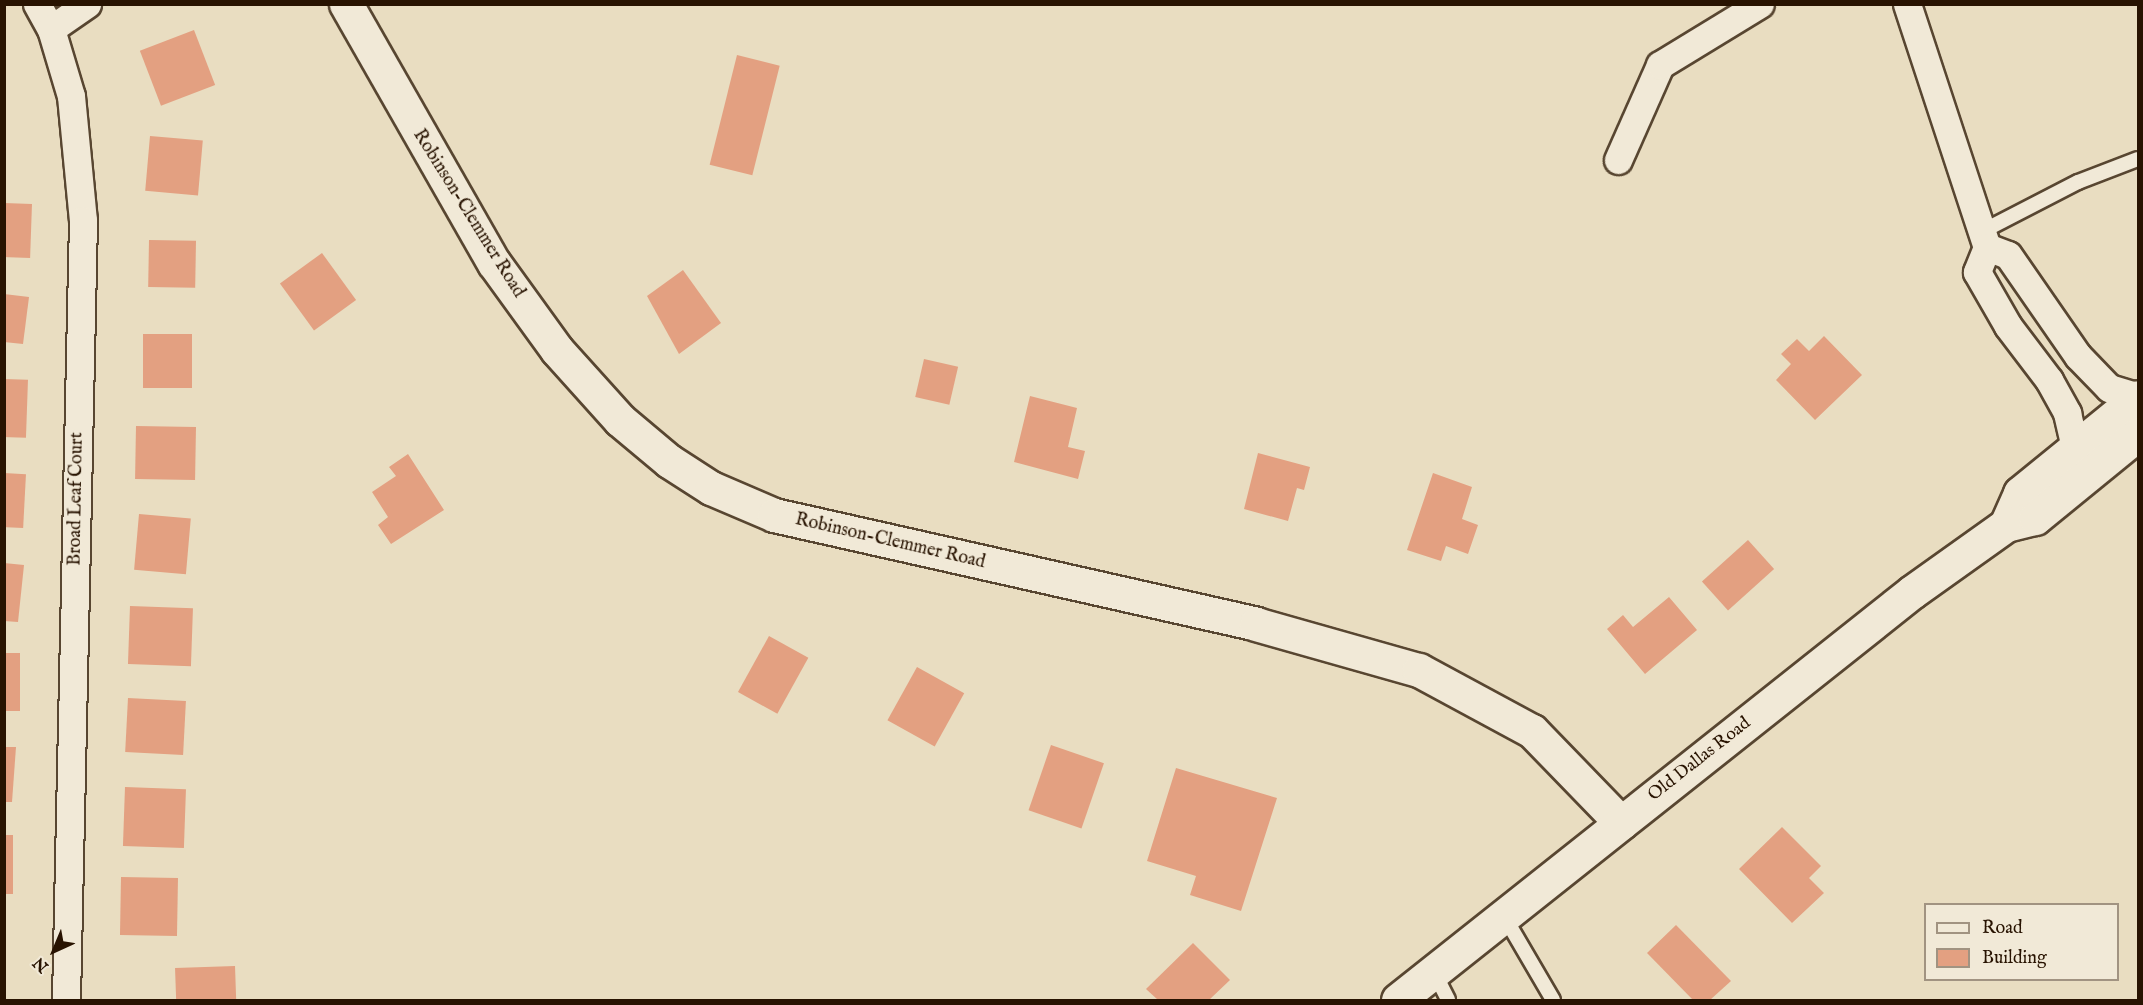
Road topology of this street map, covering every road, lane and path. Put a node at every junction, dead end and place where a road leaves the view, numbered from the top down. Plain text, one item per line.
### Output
1 (37, 4) edge
2 (87, 4) edge
3 (346, 4) edge
4 (1760, 4) edge
5 (1908, 4) edge
6 (51, 29) junction
7 (2139, 159) edge
8 (1618, 160) dead end
9 (1984, 239) junction
10 (2138, 397) edge
11 (2139, 434) edge
12 (2075, 448) junction
13 (2006, 525) junction
14 (1621, 823) junction
15 (1504, 916) junction
16 (1441, 986) edge
17 (66, 1000) edge
18 (1398, 1000) edge
19 (1553, 1000) edge

1 - 6 street, Broad Leaf Court
2 - 6 street
3 - 14 street, Robinson-Clemmer Road
4 - 8 street
5 - 9 street
6 - 17 street, Broad Leaf Court
7 - 9 lane
9 - 10 street
9 - 12 street
10 - 12 street
11 - 13 street, Old Dallas Road
12 - 13 street
13 - 14 street, Old Dallas Road
14 - 15 street, Old Dallas Road
15 - 16 street, Old Dallas Road
15 - 19 lane
16 - 18 street, Old Dallas Road

